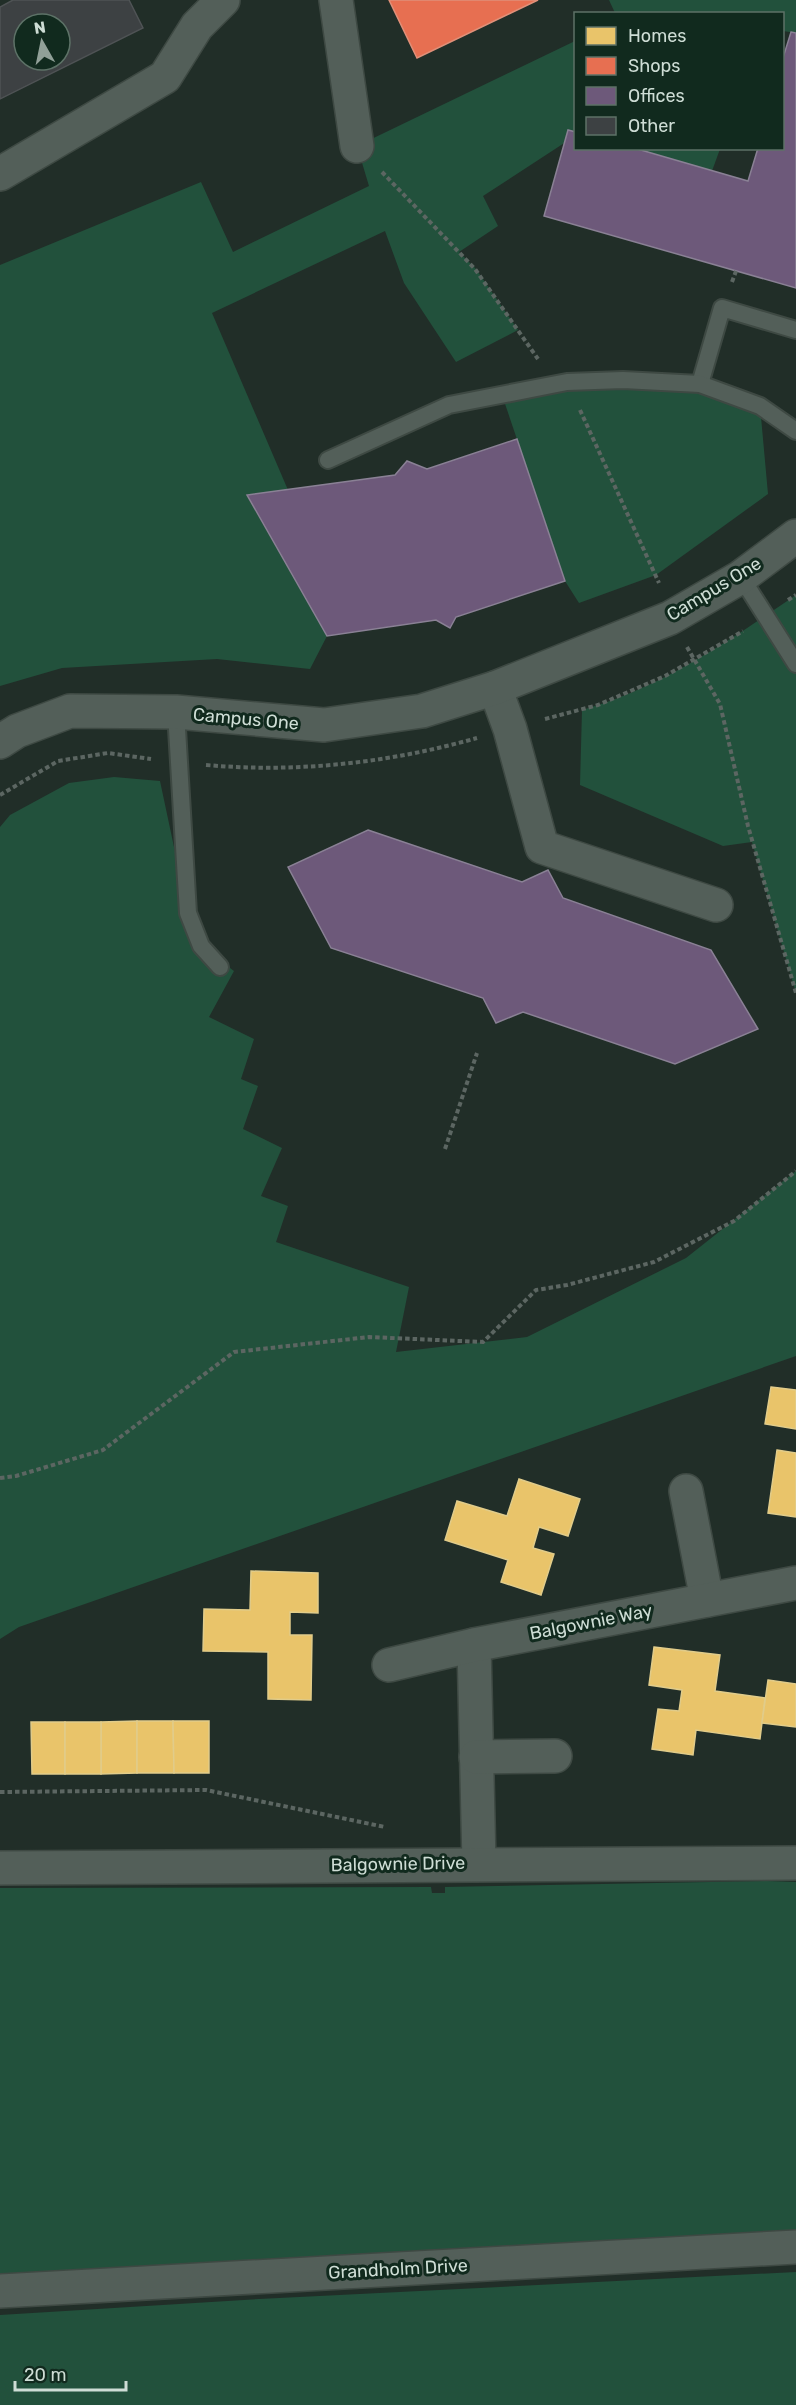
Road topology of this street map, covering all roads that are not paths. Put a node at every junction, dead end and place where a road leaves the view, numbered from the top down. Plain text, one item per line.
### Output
1 (223, 0) edge
2 (336, 0) edge
3 (357, 146) road end
4 (0, 174) edge
5 (796, 330) edge
6 (700, 384) junction
7 (796, 431) edge
8 (328, 460) dead end
9 (796, 536) edge
10 (741, 577) junction
11 (796, 664) edge
12 (495, 688) junction
13 (176, 712) junction
14 (0, 742) edge
15 (716, 905) dead end
16 (220, 967) dead end
17 (686, 1491) dead end
18 (796, 1583) edge
19 (707, 1600) junction
20 (474, 1645) junction
21 (389, 1665) dead end
22 (555, 1756) dead end
23 (476, 1757) junction
24 (796, 1863) edge
25 (479, 1864) junction
26 (0, 1868) edge
27 (796, 2247) edge
28 (0, 2291) edge

1 - 4 street
2 - 3 street
5 - 6 lane
6 - 7 lane
6 - 8 lane
9 - 10 street, Campus One
10 - 11 lane
10 - 12 street, Campus One
12 - 13 street, Campus One
12 - 15 street
13 - 14 street, Campus One
13 - 16 lane
17 - 19 street
18 - 19 street, Balgownie Way
19 - 20 street, Balgownie Way
20 - 21 street, Balgownie Way
20 - 23 street
22 - 23 street
23 - 25 street
24 - 25 street, Balgownie Drive
25 - 26 street, Balgownie Drive
27 - 28 street, Grandholm Drive

